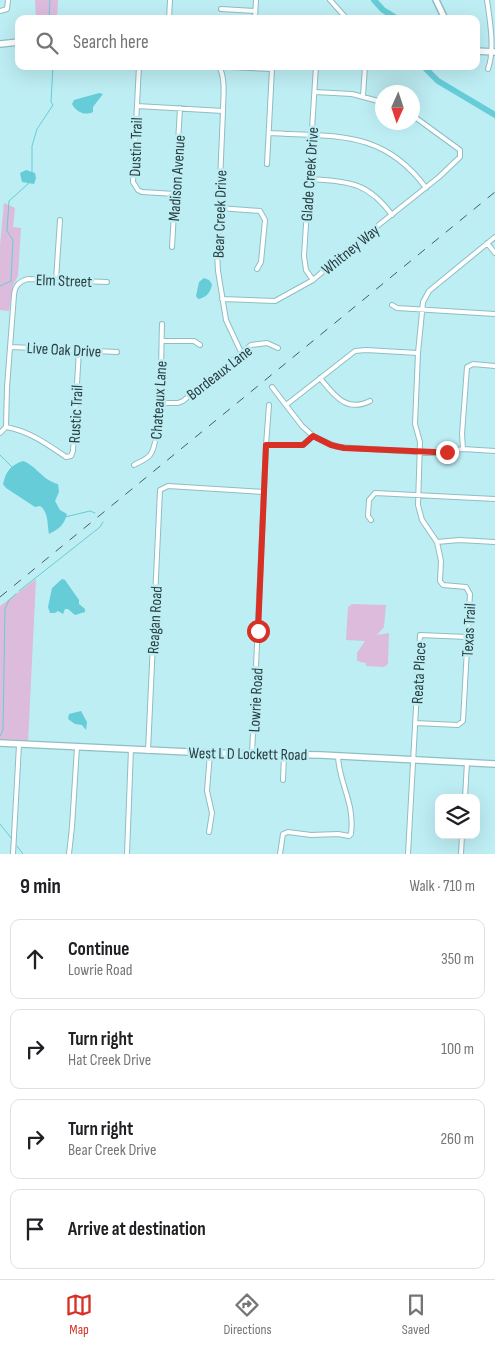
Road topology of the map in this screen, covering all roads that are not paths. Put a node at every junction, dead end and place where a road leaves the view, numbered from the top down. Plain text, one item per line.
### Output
1 (8, 0) edge
2 (170, 0) edge
3 (256, 0) edge
4 (330, 0) edge
5 (436, 0) edge
6 (487, 0) edge
7 (221, 9) dead end
8 (0, 11) edge
9 (255, 11) junction
10 (169, 15) edge
11 (255, 15) edge
12 (343, 15) edge
13 (443, 15) edge
14 (15, 42) edge
15 (0, 44) edge
16 (480, 51) edge
17 (495, 52) edge
18 (488, 69) dead end
19 (139, 70) edge
20 (221, 70) edge
21 (272, 70) edge
22 (316, 70) edge
23 (365, 70) edge
24 (315, 92) junction
25 (363, 96) junction
26 (375, 100) edge
27 (137, 106) junction
28 (180, 108) junction
29 (224, 111) junction
30 (420, 121) edge
31 (269, 133) junction
32 (312, 136) junction
33 (267, 164) dead end
34 (309, 179) junction
35 (426, 188) junction
36 (175, 194) junction
37 (219, 208) junction
38 (392, 215) junction
39 (60, 220) dead end
40 (495, 237) edge
41 (487, 243) junction
42 (172, 247) dead end
43 (495, 253) edge
44 (257, 269) dead end
45 (56, 280) junction
46 (313, 280) junction
47 (107, 282) dead end
48 (222, 299) junction
49 (392, 305) dead end
50 (422, 310) junction
51 (495, 314) edge
52 (162, 324) dead end
53 (162, 341) junction
54 (200, 345) dead end
55 (11, 347) junction
56 (278, 348) dead end
57 (79, 350) junction
58 (117, 352) dead end
59 (241, 352) junction
60 (418, 353) junction
61 (495, 366) edge
62 (320, 378) junction
63 (272, 386) dead end
64 (370, 401) dead end
65 (160, 402) junction
66 (269, 405) dead end
67 (286, 405) junction
68 (6, 427) junction
69 (0, 433) edge
70 (313, 436) junction
71 (266, 445) junction
72 (463, 449) junction
73 (495, 451) edge
74 (419, 452) junction
75 (134, 465) dead end
76 (264, 492) junction
77 (418, 495) junction
78 (495, 499) edge
79 (371, 520) dead end
80 (437, 542) junction
81 (495, 542) edge
82 (467, 638) junction
83 (415, 723) junction
84 (0, 744) edge
85 (19, 744) junction
86 (77, 747) junction
87 (131, 749) junction
88 (148, 750) junction
89 (210, 754) junction
90 (252, 755) junction
91 (284, 755) junction
92 (338, 756) junction
93 (413, 759) junction
94 (467, 762) junction
95 (495, 764) edge
96 (283, 780) dead end
97 (464, 794) edge
98 (209, 832) dead end
99 (462, 839) edge
100 (13, 854) edge
101 (68, 854) edge
102 (127, 854) edge
103 (280, 854) edge
104 (408, 854) edge
105 (460, 854) edge

1 - 8 street
2 - 10 street
3 - 9 street
4 - 12 street
5 - 13 street
6 - 17 street
7 - 9 street
9 - 11 street
14 - 15 main road
16 - 17 main road
17 - 18 street
19 - 27 street, Dustin Trail
20 - 29 street, Bear Creek Drive
21 - 31 street
22 - 24 street, Glade Creek Drive
23 - 25 street
24 - 25 street
24 - 32 street, Glade Creek Drive
25 - 26 street
27 - 28 street
27 - 36 street, Dustin Trail
28 - 29 street
28 - 36 street, Madison Avenue
29 - 37 street, Bear Creek Drive
30 - 35 street, Whitney Way
31 - 32 street
31 - 33 street
32 - 34 street, Glade Creek Drive
32 - 35 street
34 - 38 street
34 - 46 street, Glade Creek Drive
35 - 38 street, Whitney Way
36 - 42 street, Madison Avenue
37 - 44 street
37 - 48 street, Bear Creek Drive
38 - 46 street, Whitney Way
39 - 45 street
40 - 41 street
41 - 43 street
41 - 50 street
45 - 47 street, Elm Street
45 - 55 street, Elm Street
46 - 48 street, Whitney Way
48 - 59 street, Bear Creek Drive
49 - 50 street
50 - 51 street
50 - 60 street, Texas Trail
52 - 53 street, Chateaux Lane
53 - 54 street
53 - 65 street, Chateaux Lane
55 - 57 street, Live Oak Drive
55 - 68 street, Elm Street
56 - 59 street, Bordeaux Lane
57 - 58 street, Live Oak Drive
57 - 68 street, Rustic Trail
59 - 65 street, Bordeaux Lane
60 - 62 street
60 - 74 street, Texas Trail
61 - 72 street
62 - 64 street
62 - 67 street
63 - 67 street
65 - 75 street, Chateaux Lane
66 - 71 street, Lowrie Road
67 - 70 street
68 - 69 street
70 - 71 street
70 - 74 street
71 - 76 street, Lowrie Road
72 - 73 street
72 - 74 street
74 - 77 street, Texas Trail
76 - 88 street, Reagan Road
76 - 90 street, Lowrie Road
77 - 78 street
77 - 79 street
77 - 80 street, Texas Trail
80 - 81 street
80 - 82 street, Texas Trail
82 - 83 street, Texas Trail
82 - 83 street, Reata Place
83 - 93 street, Reata Place
84 - 85 main road, West L D Lockett Road
85 - 86 main road, West L D Lockett Road
85 - 100 street
86 - 87 main road, West L D Lockett Road
86 - 101 street
87 - 88 main road, West L D Lockett Road
87 - 102 street
88 - 89 main road, West L D Lockett Road
89 - 90 main road, West L D Lockett Road
89 - 98 street
90 - 91 main road, West L D Lockett Road
91 - 92 main road, West L D Lockett Road
91 - 96 street
92 - 93 main road, West L D Lockett Road
92 - 103 street
93 - 94 main road, West L D Lockett Road
93 - 104 street, Reata Place
94 - 95 main road, West L D Lockett Road
94 - 97 street
99 - 105 street

